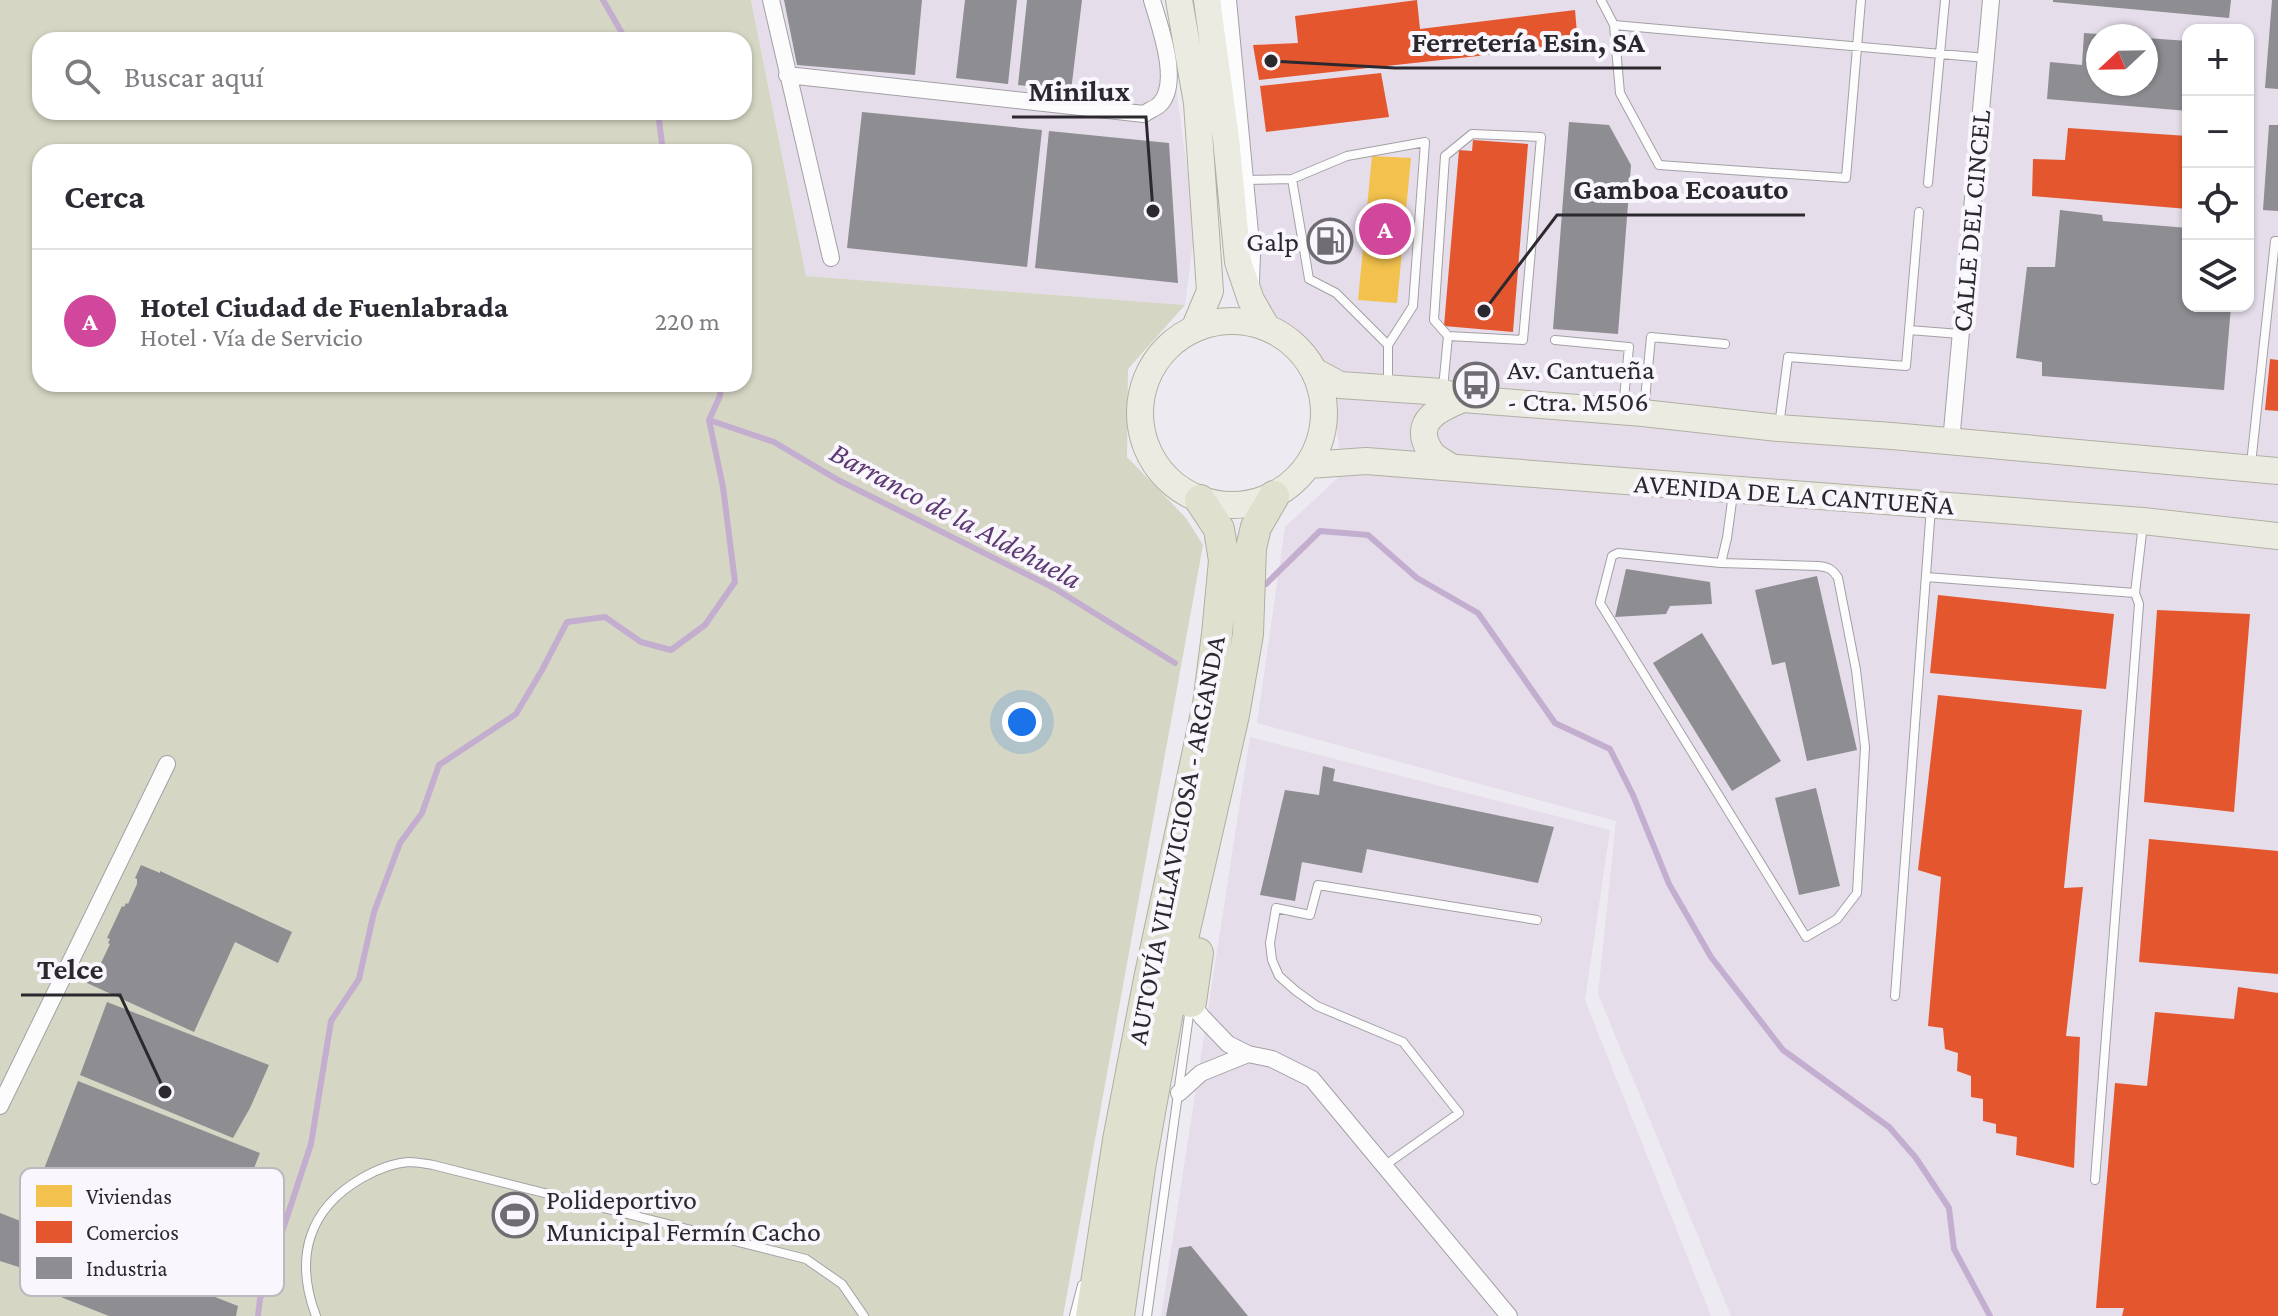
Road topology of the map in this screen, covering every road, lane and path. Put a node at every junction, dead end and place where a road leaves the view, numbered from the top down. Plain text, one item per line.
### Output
1 (771, 0) edge
2 (1153, 0) edge
3 (1179, 0) edge
4 (1207, 0) edge
5 (1228, 0) edge
6 (1601, 0) edge
7 (1861, 0) edge
8 (1945, 0) edge
9 (1991, 0) edge
10 (1614, 25) junction
11 (1173, 37) dead end
12 (1858, 47) junction
13 (1179, 51) dead end
14 (1941, 54) junction
15 (1986, 58) junction
16 (787, 75) junction
17 (1192, 77) junction
18 (1292, 179) junction
19 (1245, 180) junction
20 (1928, 183) dead end
21 (1919, 212) dead end
22 (2278, 241) edge
23 (831, 258) dead end
24 (1251, 300) junction
25 (1266, 326) junction
26 (1195, 327) junction
27 (1909, 330) junction
28 (1961, 334) junction
29 (1448, 336) junction
30 (1555, 340) dead end
31 (1725, 344) dead end
32 (1388, 345) junction
33 (1314, 371) junction
34 (1388, 388) junction
35 (1452, 396) junction
36 (1633, 412) junction
37 (1778, 428) junction
38 (1951, 442) junction
39 (1309, 465) junction
40 (1451, 467) junction
41 (2251, 468) junction
42 (2278, 471) edge
43 (1733, 489) junction
44 (1274, 496) junction
45 (1200, 500) junction
46 (1932, 505) junction
47 (2143, 521) junction
48 (2278, 536) edge
49 (1721, 563) junction
50 (1926, 577) junction
51 (2135, 593) junction
52 (167, 764) dead end
53 (1215, 799) junction
54 (1537, 920) dead end
55 (1895, 996) dead end
56 (1191, 1002) junction
57 (1248, 1054) junction
58 (1179, 1093) junction
59 (0, 1106) edge
60 (1384, 1166) junction
61 (2095, 1180) dead end
62 (1111, 1184) junction
63 (1090, 1257) dead end
64 (1086, 1272) dead end
65 (316, 1316) edge
66 (864, 1316) edge
67 (1074, 1316) edge
68 (1091, 1316) edge
69 (1119, 1316) edge
70 (1147, 1316) edge
71 (1509, 1316) edge

1 - 16 street
2 - 11 lane
2 - 16 street
3 - 17 main road
4 - 24 main road
5 - 19 street
6 - 10 lane
7 - 12 lane
8 - 14 lane
9 - 15 street, CALLE DEL CINCEL
10 - 12 lane
10 - 12 lane
12 - 14 lane
13 - 17 lane
14 - 15 lane
14 - 20 lane
15 - 28 street, CALLE DEL CINCEL
16 - 23 street
17 - 26 main road
18 - 19 lane
18 - 32 lane
18 - 32 lane
19 - 24 street
21 - 27 lane
22 - 41 lane
24 - 25 main road
25 - 26 main road
25 - 33 main road
26 - 45 main road
27 - 28 lane
27 - 37 lane
28 - 38 street, CALLE DEL CINCEL
29 - 29 lane
29 - 35 lane
30 - 36 lane
31 - 36 lane
32 - 34 lane
33 - 34 main road
33 - 39 main road
34 - 35 main road
35 - 36 main road
35 - 40 main road
36 - 37 main road
37 - 38 main road
38 - 41 main road
39 - 40 main road, AVENIDA DE LA CANTUEÑA
39 - 44 main road
40 - 43 main road, AVENIDA DE LA CANTUEÑA
41 - 42 main road
43 - 46 main road, AVENIDA DE LA CANTUEÑA
43 - 49 lane
44 - 45 main road
44 - 53 highway
45 - 62 highway, AUTOVÍA VILLAVICIOSA - ARGANDA
46 - 47 main road, AVENIDA DE LA CANTUEÑA
46 - 50 lane
47 - 48 main road, AVENIDA DE LA CANTUEÑA
47 - 51 lane
49 - 49 lane
50 - 51 lane
50 - 55 lane
51 - 61 lane
52 - 59 street
53 - 56 highway
53 - 69 highway
54 - 60 lane
56 - 57 street
56 - 58 lane
57 - 58 street
57 - 60 street
58 - 70 lane
60 - 71 street
62 - 63 lane
62 - 68 highway, AUTOVÍA VILLAVICIOSA - ARGANDA
64 - 67 lane
65 - 66 lane

